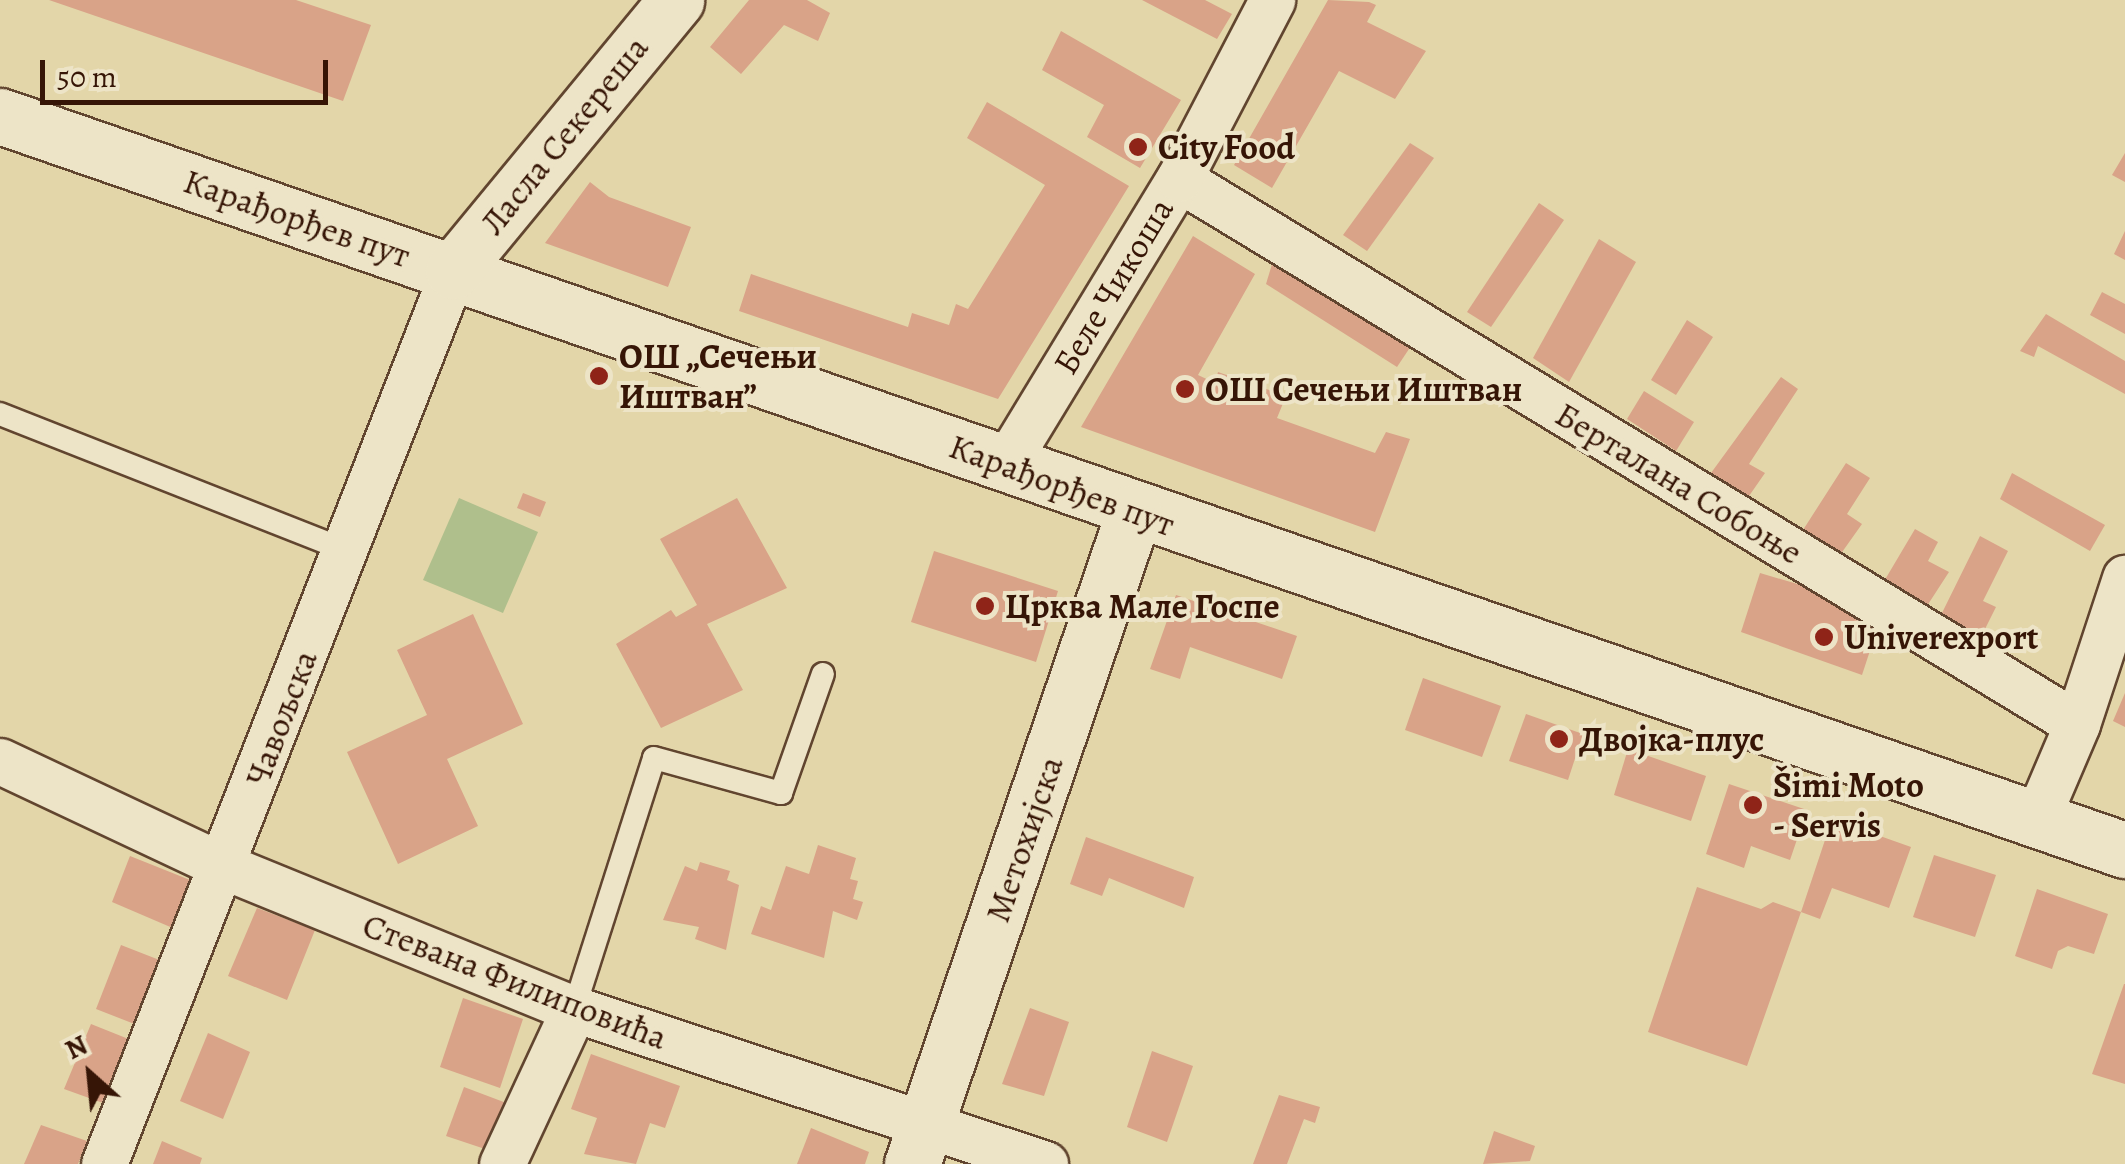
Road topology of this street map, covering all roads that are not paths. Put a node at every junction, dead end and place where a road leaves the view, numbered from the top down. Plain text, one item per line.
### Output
1 (676, 0) edge
2 (1272, 0) edge
3 (0, 116) edge
4 (1179, 179) junction
5 (454, 271) junction
6 (0, 414) edge
7 (1006, 463) junction
8 (1134, 512) junction
9 (346, 550) junction
10 (2125, 578) edge
11 (823, 674) dead end
12 (2077, 724) junction
13 (0, 761) edge
14 (2038, 818) junction
15 (2125, 850) edge
16 (223, 866) junction
17 (574, 1009) junction
18 (920, 1144) edge
19 (104, 1164) edge
20 (502, 1164) edge
21 (1045, 1164) edge

1 - 5 main road, Ласла Секереша
2 - 4 street, Беле Чикоша
3 - 5 main road, Карађорђев пут
4 - 7 street, Беле Чикоша
4 - 12 street, Берталана Собоње
5 - 7 main road, Карађорђев пут
5 - 9 street, Чавољска
6 - 9 lane
7 - 8 main road, Карађорђев пут
8 - 14 main road, Карађорђев пут
8 - 18 main road, Метохијска
9 - 16 street, Чавољска
10 - 12 street
11 - 17 lane
12 - 14 street
13 - 16 street, Стевана Филиповића
14 - 15 main road, Карађорђев пут
16 - 17 street, Стевана Филиповића
16 - 19 street, Чавољска
17 - 18 street, Стевана Филиповића
17 - 20 street
18 - 21 street, Стевана Филиповића

